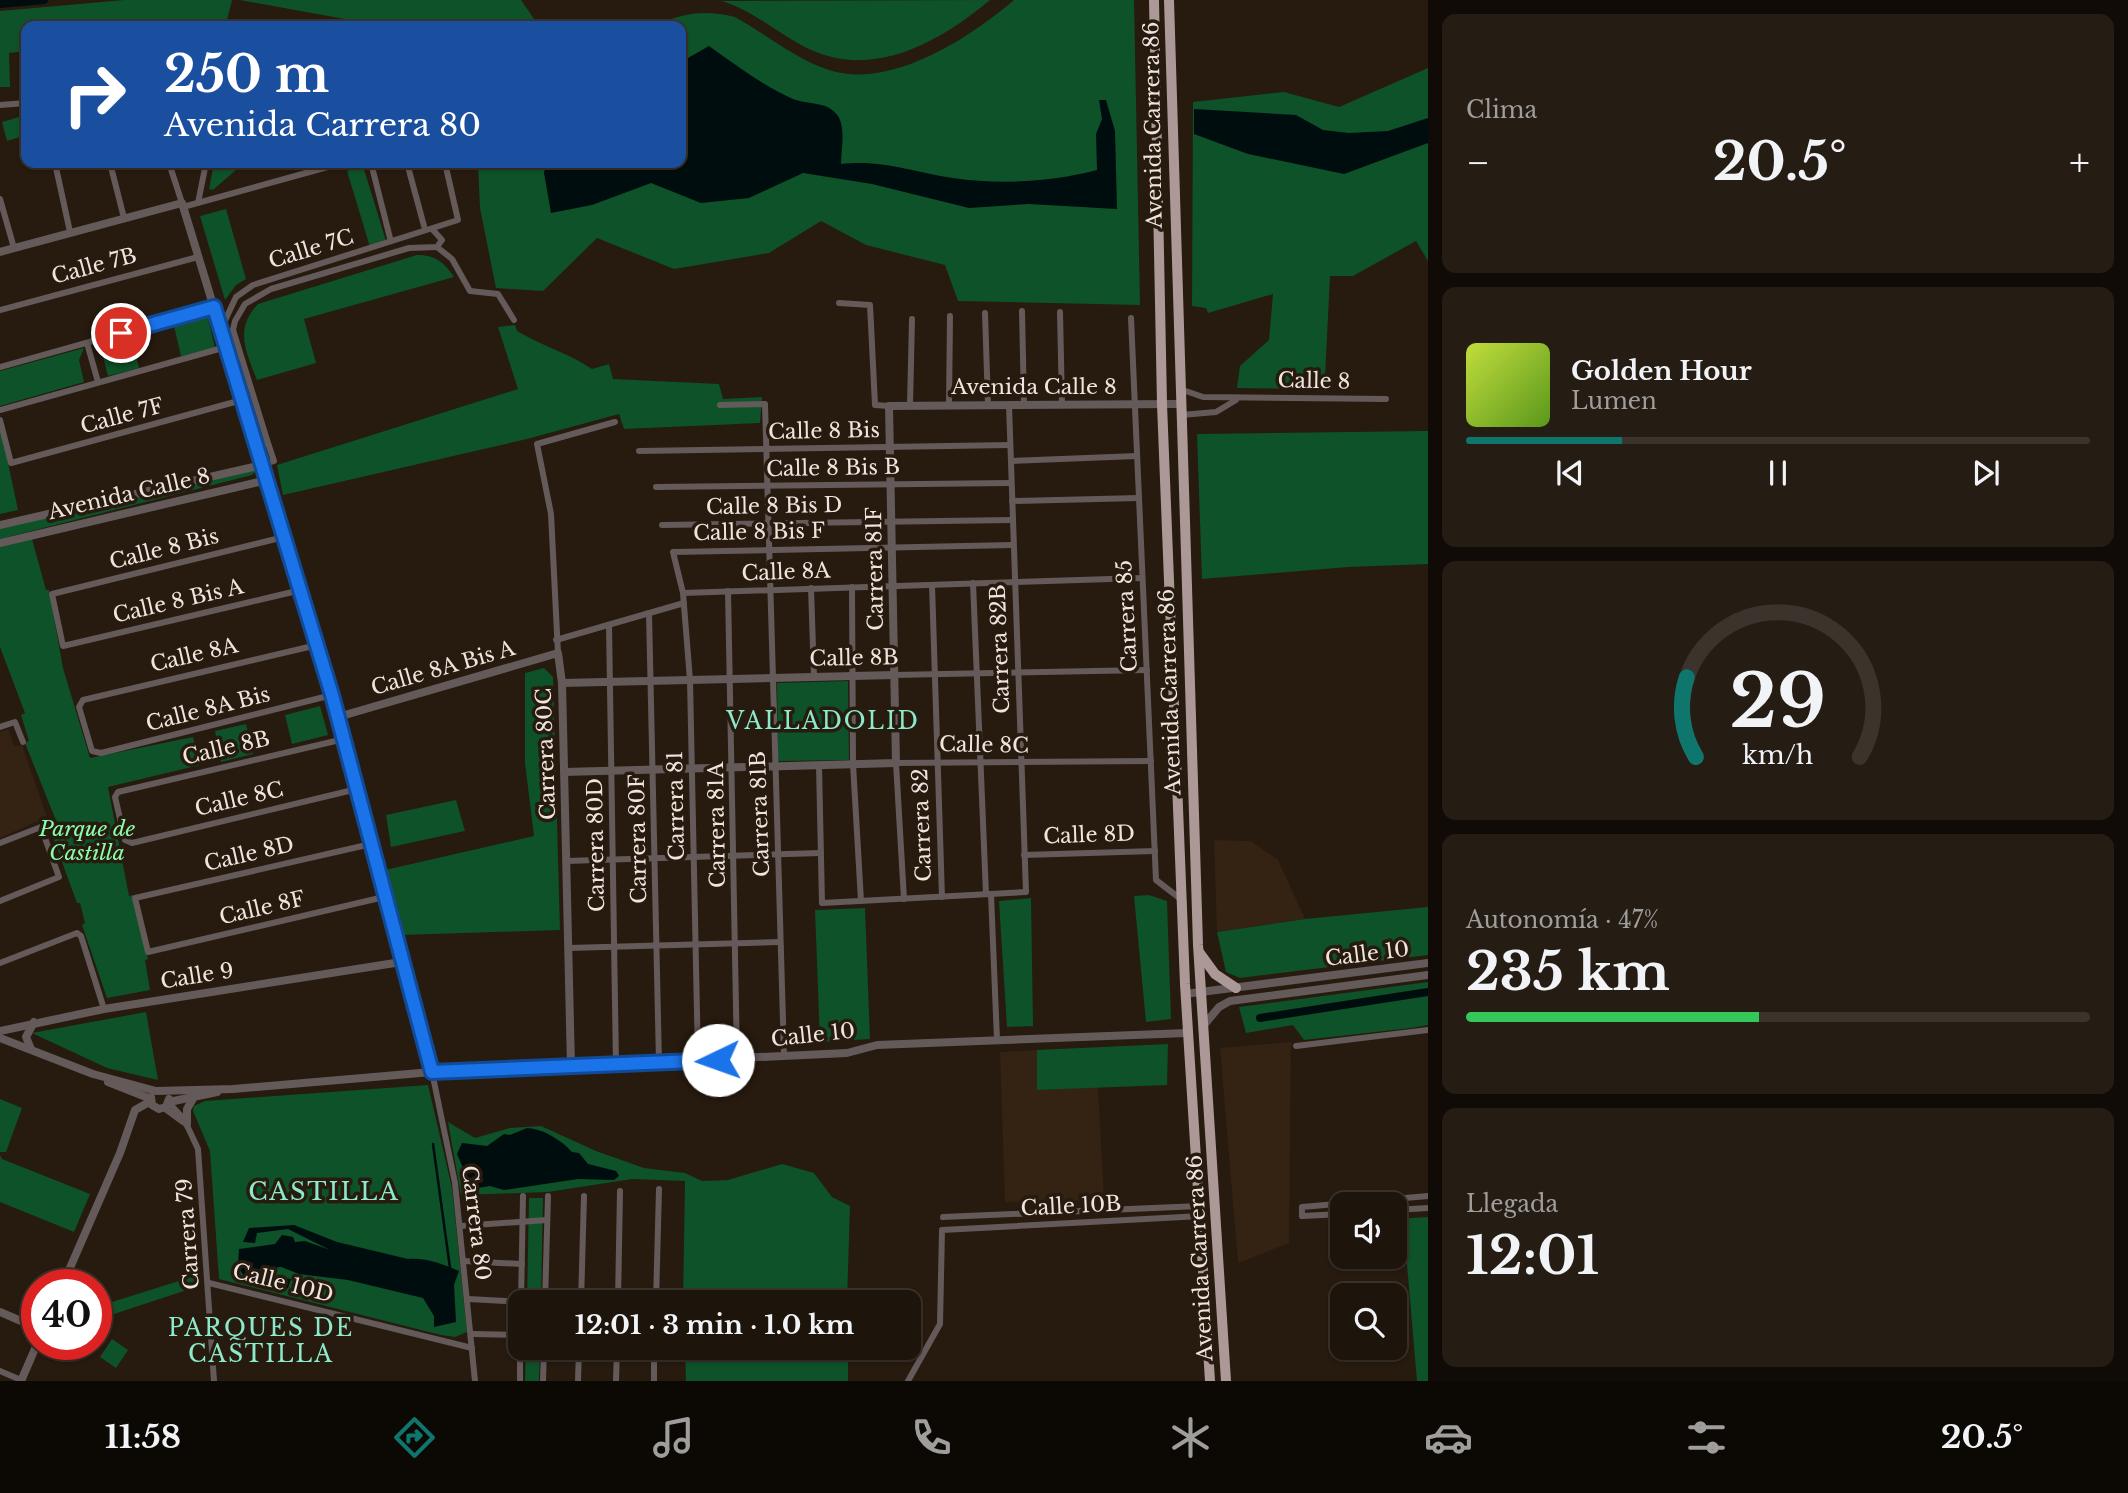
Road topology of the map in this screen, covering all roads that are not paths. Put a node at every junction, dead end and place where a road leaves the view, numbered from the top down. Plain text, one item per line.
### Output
1 (1154, 0) edge
2 (1169, 0) edge
3 (21, 103) edge
4 (0, 105) edge
5 (56, 168) edge
6 (111, 168) edge
7 (171, 168) edge
8 (205, 168) edge
9 (324, 168) edge
10 (372, 168) edge
11 (408, 168) edge
12 (446, 168) edge
13 (0, 199) edge
14 (198, 203) junction
15 (182, 205) junction
16 (124, 218) junction
17 (424, 226) dead end
18 (433, 230) junction
19 (70, 232) junction
20 (390, 238) dead end
21 (436, 247) junction
22 (15, 248) junction
23 (0, 252) edge
24 (198, 257) junction
25 (839, 303) dead end
26 (214, 307) junction
27 (0, 310) edge
28 (1022, 311) dead end
29 (1060, 312) dead end
30 (985, 313) dead end
31 (950, 316) dead end
32 (1131, 317) dead end
33 (912, 319) dead end
34 (514, 320) dead end
35 (221, 330) junction
36 (87, 343) junction
37 (226, 347) junction
38 (0, 368) edge
39 (98, 382) junction
40 (1179, 388) junction
41 (1241, 398) junction
42 (1386, 399) dead end
43 (242, 401) junction
44 (1135, 404) junction
45 (1162, 404) junction
46 (1180, 404) junction
47 (720, 405) dead end
48 (911, 405) junction
49 (949, 405) junction
50 (988, 405) junction
51 (1009, 405) junction
52 (1024, 405) junction
53 (1062, 405) junction
54 (890, 406) junction
55 (0, 410) edge
56 (1180, 416) junction
57 (0, 420) edge
58 (615, 422) dead end
59 (267, 440) junction
60 (1010, 445) junction
61 (890, 447) junction
62 (258, 450) junction
63 (767, 450) junction
64 (639, 452) dead end
65 (1137, 456) junction
66 (1010, 461) junction
67 (262, 465) junction
68 (267, 480) junction
69 (1011, 483) junction
70 (891, 484) junction
71 (656, 487) dead end
72 (768, 487) junction
73 (1139, 498) junction
74 (1012, 501) junction
75 (1013, 520) junction
76 (769, 522) junction
77 (892, 522) junction
78 (0, 525) edge
79 (662, 525) dead end
80 (284, 537) junction
81 (0, 543) edge
82 (1013, 545) junction
83 (892, 547) junction
84 (770, 550) junction
85 (673, 552) joint
86 (1142, 578) junction
87 (1015, 582) junction
88 (973, 583) junction
89 (932, 584) junction
90 (893, 586) junction
91 (852, 587) junction
92 (811, 588) junction
93 (301, 590) junction
94 (771, 590) junction
95 (728, 591) junction
96 (683, 593) junction
97 (684, 603) junction
98 (649, 614) junction
99 (609, 625) junction
100 (556, 640) junction
101 (317, 645) junction
102 (63, 646) joint
103 (558, 653) junction
104 (1147, 670) junction
105 (1018, 671) junction
106 (976, 672) junction
107 (935, 673) junction
108 (894, 675) junction
109 (854, 676) junction
110 (814, 677) junction
111 (774, 678) junction
112 (731, 679) junction
113 (690, 680) junction
114 (651, 681) junction
115 (610, 682) junction
116 (562, 683) junction
117 (332, 695) junction
118 (338, 717) junction
119 (0, 727) edge
120 (344, 739) junction
121 (23, 742) dead end
122 (92, 751) joint
123 (938, 761) junction
124 (1151, 761) junction
125 (981, 762) junction
126 (896, 763) junction
127 (1021, 763) junction
128 (853, 764) junction
129 (819, 765) junction
130 (776, 766) junction
131 (733, 767) junction
132 (693, 768) junction
133 (654, 770) junction
134 (612, 771) junction
135 (564, 772) junction
136 (358, 789) junction
137 (0, 843) edge
138 (129, 843) joint
139 (371, 844) junction
140 (1155, 851) junction
141 (821, 853) junction
142 (779, 855) junction
143 (1024, 855) junction
144 (736, 856) junction
145 (695, 857) junction
146 (656, 858) junction
147 (614, 860) junction
148 (566, 861) junction
149 (989, 894) junction
150 (384, 897) junction
151 (942, 897) junction
152 (904, 899) junction
153 (1182, 900) junction
154 (0, 901) edge
155 (861, 901) junction
156 (780, 942) junction
157 (737, 943) junction
158 (696, 944) junction
159 (658, 946) junction
160 (615, 947) junction
161 (569, 948) junction
162 (1198, 950) junction
163 (148, 951) joint
164 (401, 961) junction
165 (0, 963) edge
166 (1428, 964) edge
167 (1428, 975) edge
168 (1236, 988) junction
169 (1202, 992) junction
170 (1185, 994) junction
171 (104, 1009) junction
172 (34, 1022) junction
173 (1204, 1025) junction
174 (1428, 1030) edge
175 (0, 1031) edge
176 (1188, 1033) junction
177 (0, 1038) edge
178 (997, 1040) junction
179 (1296, 1046) dead end
180 (31, 1049) junction
181 (784, 1056) junction
182 (737, 1059) junction
183 (698, 1061) junction
184 (659, 1063) junction
185 (617, 1065) junction
186 (572, 1066) junction
187 (432, 1072) junction
188 (93, 1074) junction
189 (233, 1089) junction
190 (160, 1091) junction
191 (131, 1094) junction
192 (194, 1097) junction
193 (152, 1102) junction
194 (167, 1104) junction
195 (134, 1113) junction
196 (188, 1126) junction
197 (659, 1189) dead end
198 (620, 1191) dead end
199 (523, 1196) dead end
200 (548, 1196) dead end
201 (584, 1196) dead end
202 (1428, 1196) edge
203 (1407, 1198) edge
204 (1330, 1205) edge
205 (1428, 1208) edge
206 (1407, 1209) edge
207 (1201, 1211) junction
208 (1330, 1215) edge
209 (943, 1217) dead end
210 (547, 1220) junction
211 (522, 1222) junction
212 (460, 1226) junction
213 (464, 1261) junction
214 (522, 1264) junction
215 (70, 1269) edge
216 (209, 1283) junction
217 (522, 1290) edge
218 (545, 1290) edge
219 (581, 1290) edge
220 (618, 1290) edge
221 (656, 1290) edge
222 (468, 1299) junction
223 (508, 1301) edge
224 (0, 1312) edge
225 (21, 1321) edge
226 (472, 1334) junction
227 (508, 1335) edge
228 (472, 1348) junction
229 (30, 1360) edge
230 (520, 1360) edge
231 (544, 1360) edge
232 (579, 1360) edge
233 (617, 1360) edge
234 (654, 1360) edge
235 (0, 1371) edge
236 (21, 1380) edge
237 (214, 1381) edge
238 (475, 1381) edge
239 (520, 1381) edge
240 (543, 1381) edge
241 (579, 1381) edge
242 (616, 1381) edge
243 (653, 1381) edge
244 (908, 1381) edge
245 (1210, 1381) edge
246 (1226, 1381) edge

1 - 45 main road, Avenida Carrera 86
2 - 40 main road, Avenida Carrera 86
3 - 4 street
5 - 19 street
6 - 16 street
7 - 15 street
8 - 14 street
9 - 14 street
10 - 20 street
11 - 17 street
12 - 18 street, Calle 7C
13 - 22 street
14 - 15 street
15 - 16 street
15 - 24 street
16 - 19 street
18 - 21 street
18 - 35 street, Calle 7C
19 - 22 street
21 - 34 street
21 - 59 street, Calle 7C
22 - 23 street
24 - 26 street
24 - 27 street, Calle 7B
25 - 54 street
26 - 35 street
26 - 36 street
28 - 52 street
29 - 53 street
30 - 50 street
31 - 49 street
32 - 44 street, Carrera 85
33 - 48 street
35 - 37 street
36 - 38 street
36 - 39 street
37 - 39 street
37 - 43 street
39 - 55 street
40 - 41 street, Calle 8
40 - 46 main road, Avenida Carrera 86
41 - 42 street, Calle 8
41 - 56 street, Calle 8
43 - 57 street, Calle 7F
43 - 62 street
44 - 45 street, Avenida Calle 8
44 - 53 street, Avenida Calle 8
44 - 65 street, Carrera 85
45 - 46 street, Avenida Calle 8
45 - 153 main road, Avenida Carrera 86
46 - 56 main road, Avenida Carrera 86
47 - 63 street, Carrera 81B
48 - 49 street, Avenida Calle 8
48 - 54 street, Avenida Calle 8
49 - 50 street, Avenida Calle 8
50 - 51 street, Avenida Calle 8
51 - 52 street, Avenida Calle 8
51 - 60 street, Carrera 82B
52 - 53 street, Avenida Calle 8
54 - 61 street, Carrera 81F
56 - 162 main road, Avenida Carrera 86
58 - 100 street, Carrera 80C
59 - 62 street
59 - 67 street
60 - 61 street, Calle 8 Bis
60 - 66 street, Carrera 82B
61 - 63 street, Calle 8 Bis
61 - 70 street, Carrera 81F
62 - 67 street
63 - 64 street, Calle 8 Bis
63 - 72 street, Carrera 81B
65 - 66 street
65 - 73 street, Carrera 85
66 - 69 street, Carrera 82B
67 - 68 street
67 - 78 street, Avenida Calle 8
68 - 80 street
68 - 81 street, Avenida Calle 8
69 - 70 street, Calle 8 Bis B
69 - 74 street, Carrera 82B
70 - 72 street, Calle 8 Bis B
70 - 77 street, Carrera 81F
71 - 72 street, Calle 8 Bis B
72 - 76 street, Carrera 81B
73 - 74 street
73 - 86 street, Carrera 85
74 - 75 street, Carrera 82B
75 - 77 street, Calle 8 Bis D
75 - 82 street, Carrera 82B
76 - 77 street, Calle 8 Bis D
76 - 79 street, Calle 8 Bis D
76 - 84 street, Carrera 81B
77 - 83 street, Carrera 81F
80 - 93 street
80 - 102 street, Calle 8 Bis
82 - 83 street, Calle 8 Bis F
82 - 87 street, Carrera 82B
83 - 84 street, Calle 8 Bis F
83 - 90 street, Carrera 81F
84 - 85 street, Calle 8 Bis F
84 - 94 street, Carrera 81B
85 - 96 street, Carrera 81
86 - 87 street, Calle 8A
86 - 104 street, Carrera 85
87 - 88 street, Calle 8A
87 - 105 street, Carrera 82B
88 - 89 street, Calle 8A
88 - 106 street
89 - 90 street, Calle 8A
89 - 107 street, Carrera 82
90 - 91 street, Calle 8A
90 - 108 street, Carrera 81F
91 - 92 street, Calle 8A
91 - 109 street
92 - 94 street, Calle 8A
92 - 110 street
93 - 101 street
93 - 102 street, Calle 8 Bis A
94 - 95 street, Calle 8A
94 - 111 street, Carrera 81B
95 - 96 street, Calle 8A
95 - 112 street, Carrera 81A
96 - 97 street, Carrera 81
97 - 98 street
97 - 113 street, Carrera 81
98 - 99 street
98 - 114 street, Carrera 80F
99 - 100 street
99 - 115 street, Carrera 80D
100 - 103 street, Carrera 80C
101 - 117 street
101 - 122 street, Calle 8A
103 - 116 street, Carrera 80C
103 - 118 street, Calle 8A Bis A
104 - 105 street, Calle 8B
104 - 124 street, Carrera 85
105 - 106 street, Calle 8B
105 - 127 street, Carrera 82B
106 - 107 street, Calle 8B
106 - 125 street
107 - 108 street, Calle 8B
107 - 123 street, Carrera 82
108 - 109 street, Calle 8B
108 - 126 street, Carrera 81F
109 - 110 street, Calle 8B
109 - 128 street
110 - 111 street, Calle 8B
111 - 112 street, Calle 8B
111 - 130 street, Carrera 81B
112 - 113 street, Calle 8B
112 - 131 street, Carrera 81A
113 - 114 street, Calle 8B
113 - 132 street, Carrera 81
114 - 115 street, Calle 8B
114 - 133 street, Carrera 80F
115 - 116 street, Calle 8B
115 - 134 street, Carrera 80D
116 - 135 street, Carrera 80C
117 - 118 street
117 - 122 street, Calle 8A Bis
118 - 120 street
119 - 121 street
120 - 136 street
120 - 138 street, Calle 8B
123 - 125 street, Calle 8C
123 - 126 street, Calle 8C
123 - 151 street, Carrera 82
124 - 127 street, Calle 8C
124 - 140 street, Carrera 85
125 - 127 street, Calle 8C
125 - 149 street
126 - 128 street, Calle 8C
126 - 152 street, Carrera 81F
127 - 143 street, Carrera 82B
128 - 129 street, Calle 8C
128 - 155 street
129 - 130 street, Calle 8C
129 - 141 street
130 - 131 street, Calle 8C
130 - 142 street, Carrera 81B
131 - 132 street, Calle 8C
131 - 144 street, Carrera 81A
132 - 133 street, Calle 8C
132 - 145 street, Carrera 81
133 - 134 street, Calle 8C
133 - 146 street, Carrera 80F
134 - 135 street, Calle 8C
134 - 147 street, Carrera 80D
135 - 148 street, Carrera 80C
136 - 138 street, Calle 8C
136 - 139 street
137 - 154 street
139 - 150 street
139 - 163 street, Calle 8D
140 - 143 street, Calle 8D
140 - 153 street, Carrera 85
141 - 142 street
141 - 155 street
142 - 144 street
142 - 156 street, Carrera 81B
143 - 149 street, Carrera 82B
144 - 145 street
144 - 157 street, Carrera 81A
145 - 146 street
145 - 158 street, Carrera 81
146 - 147 street
146 - 159 street, Carrera 80F
147 - 148 street
147 - 160 street, Carrera 80D
148 - 161 street, Carrera 80C
149 - 151 street
149 - 178 street
150 - 163 street, Calle 8F
150 - 164 street
151 - 152 street
152 - 155 street
153 - 170 main road, Avenida Carrera 86
156 - 157 street
156 - 181 street, Carrera 81B
157 - 158 street
157 - 182 street, Carrera 81A
158 - 159 street
158 - 183 street, Carrera 81
159 - 160 street
159 - 184 street, Carrera 80F
160 - 161 street
160 - 185 street, Carrera 80D
161 - 186 street, Carrera 80C
162 - 168 main road
162 - 169 main road, Avenida Carrera 86
164 - 171 street, Calle 9
164 - 187 street
165 - 171 street
166 - 168 street, Calle 10
167 - 173 street, Calle 10
168 - 169 street, Calle 10
169 - 170 street, Calle 10
169 - 173 main road, Avenida Carrera 86
170 - 176 main road, Avenida Carrera 86
171 - 172 street, Calle 9
172 - 175 street, Calle 9
172 - 180 street
173 - 246 main road, Avenida Carrera 86
174 - 179 street
176 - 178 street, Calle 10
176 - 207 main road, Avenida Carrera 86
177 - 180 street
178 - 181 street, Calle 10
180 - 188 street
181 - 182 street, Calle 10
182 - 183 street, Calle 10
183 - 184 street, Calle 10
184 - 185 street, Calle 10
185 - 186 street, Calle 10
186 - 187 street, Calle 10
187 - 189 street, Calle 10
187 - 212 street, Carrera 80
188 - 190 street, Calle 10
188 - 191 street
189 - 190 street, Calle 10
189 - 192 street, Calle 10
190 - 193 street
190 - 194 street
191 - 193 street
191 - 195 street
192 - 194 street, Calle 10
192 - 196 street
193 - 194 street
193 - 195 street
194 - 196 street, Carrera 79
195 - 215 street
196 - 216 street, Carrera 79
197 - 221 street
198 - 220 street
199 - 211 street
200 - 210 street
201 - 219 street
202 - 203 street
204 - 208 street
205 - 206 street
207 - 209 street, Calle 10B
207 - 244 street, Calle 10B
207 - 245 main road, Avenida Carrera 86
210 - 211 street
210 - 218 street
211 - 212 street
211 - 214 street
212 - 213 street, Carrera 80
213 - 214 street
213 - 222 street, Carrera 80
214 - 217 street
216 - 228 street, Calle 10D
216 - 237 street, Carrera 79
222 - 223 street
222 - 226 street, Carrera 80
224 - 225 street
226 - 227 street
226 - 228 street, Carrera 80
228 - 238 street, Carrera 80
229 - 236 street
230 - 239 street
231 - 240 street
232 - 241 street
233 - 242 street
234 - 243 street
235 - 236 street

